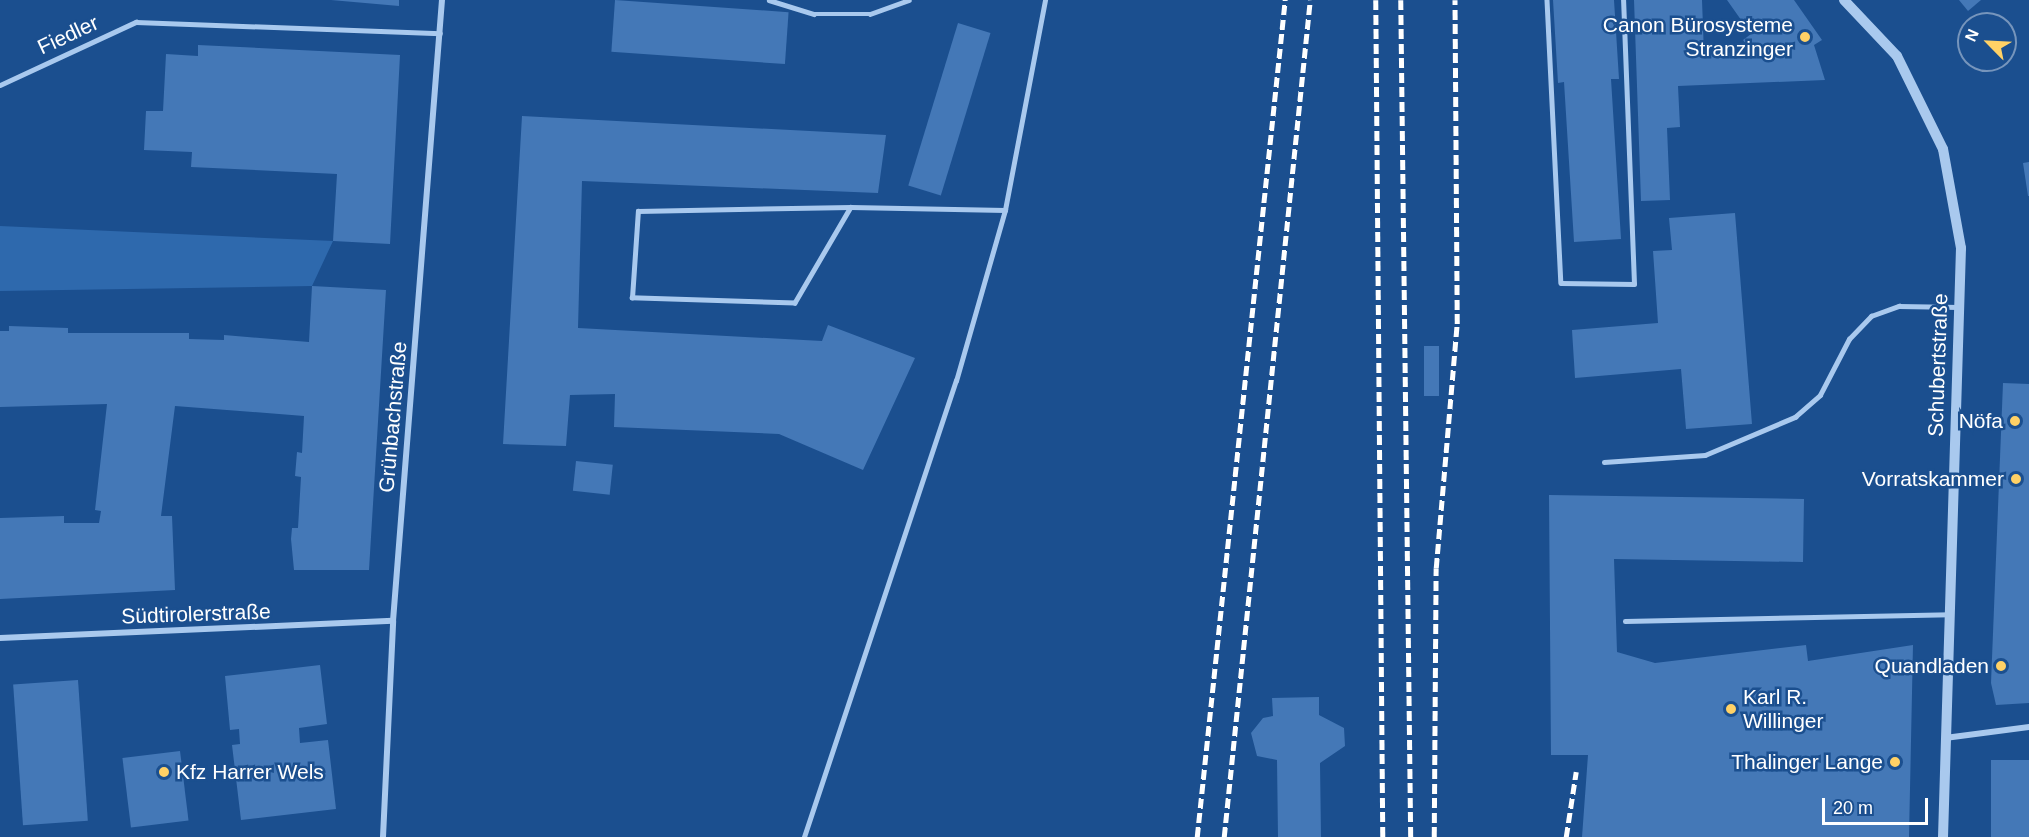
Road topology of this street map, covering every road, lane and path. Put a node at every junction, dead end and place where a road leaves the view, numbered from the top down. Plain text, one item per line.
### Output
1 (442, 0) edge
2 (770, 0) edge
3 (909, 0) edge
4 (1045, 0) edge
5 (1547, 0) edge
6 (1623, 0) edge
7 (1844, 0) edge
8 (440, 33) junction
9 (0, 85) edge
10 (851, 207) junction
11 (1005, 210) junction
12 (1959, 308) junction
13 (1604, 462) dead end
14 (1950, 614) junction
15 (393, 621) junction
16 (1625, 621) dead end
17 (0, 638) edge
18 (2029, 726) edge
19 (1945, 738) junction
20 (383, 837) edge
21 (804, 837) edge
22 (1943, 837) edge

1 - 8 street, Grünbachstraße
2 - 3 lane
4 - 11 lane
5 - 6 lane
7 - 12 street, Schubertstraße
8 - 9 lane, Fiedler
8 - 15 street, Grünbachstraße
10 - 10 lane
10 - 11 lane
11 - 21 lane
12 - 13 lane
12 - 14 street, Schubertstraße
14 - 16 lane
14 - 19 street, Schubertstraße
15 - 17 street, Südtirolerstraße
15 - 20 street, Grünbachstraße
18 - 19 street
19 - 22 street, Schubertstraße

